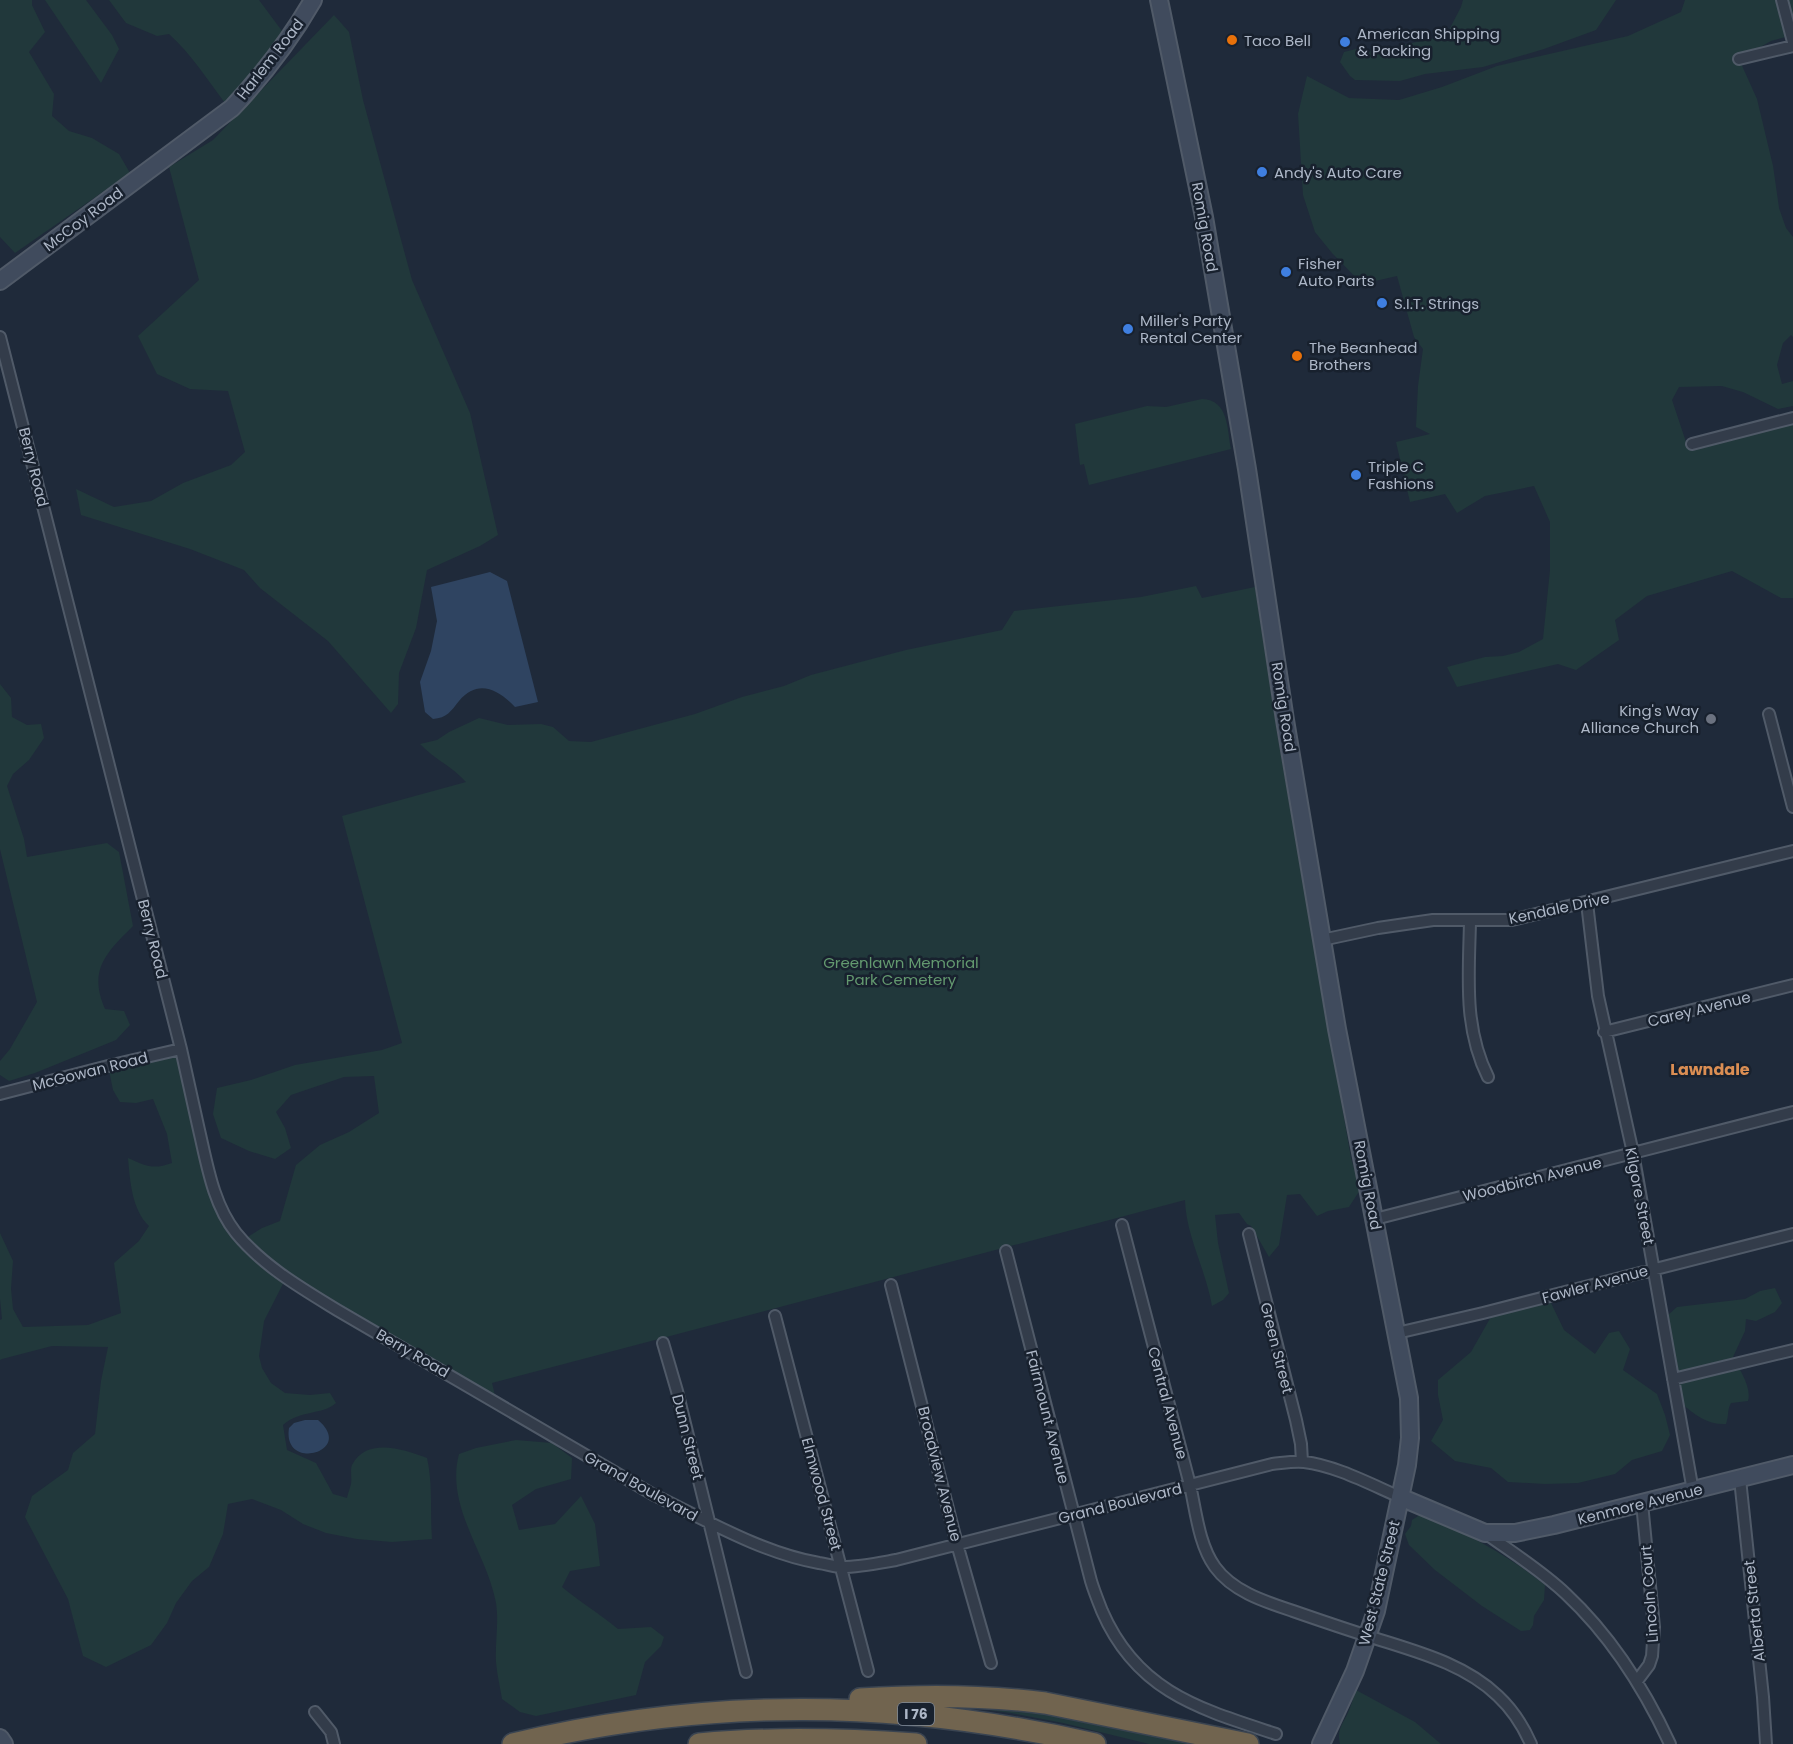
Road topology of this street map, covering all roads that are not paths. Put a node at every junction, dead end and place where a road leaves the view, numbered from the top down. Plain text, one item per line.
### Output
1 (313, 0) edge
2 (1159, 0) edge
3 (1782, 0) edge
4 (1793, 44) edge
5 (1739, 59) dead end
6 (166, 158) joint
7 (0, 282) edge
8 (0, 337) edge
9 (1793, 418) edge
10 (1692, 444) dead end
11 (1769, 714) dead end
12 (1793, 807) edge
13 (1793, 851) edge
14 (1587, 903) junction
15 (1470, 921) junction
16 (1322, 940) junction
17 (1793, 985) edge
18 (1604, 1032) junction
19 (181, 1050) junction
20 (1488, 1077) dead end
21 (0, 1094) edge
22 (1793, 1112) edge
23 (1633, 1153) junction
24 (1375, 1219) junction
25 (1122, 1225) dead end
26 (1249, 1234) dead end
27 (1793, 1234) edge
28 (1006, 1251) dead end
29 (1654, 1269) junction
30 (891, 1285) dead end
31 (775, 1316) dead end
32 (1397, 1333) junction
33 (663, 1343) dead end
34 (1793, 1350) edge
35 (1673, 1379) junction
36 (497, 1404) joint
37 (1409, 1414) joint
38 (1302, 1462) junction
39 (1793, 1465) edge
40 (1740, 1479) junction
41 (1190, 1485) junction
42 (1693, 1491) junction
43 (1400, 1497) junction
44 (1642, 1503) junction
45 (1073, 1514) junction
46 (709, 1523) junction
47 (1485, 1533) junction
48 (957, 1544) junction
49 (841, 1567) junction
50 (1368, 1636) junction
51 (992, 1663) dead end
52 (868, 1671) dead end
53 (746, 1672) dead end
54 (1637, 1681) junction
55 (735, 1711) junction
56 (315, 1712) dead end
57 (1276, 1734) dead end
58 (0, 1738) edge
59 (871, 1742) edge
60 (4, 1744) edge
61 (334, 1744) edge
62 (513, 1744) edge
63 (699, 1744) edge
64 (916, 1744) edge
65 (1095, 1744) edge
66 (1248, 1744) edge
67 (1321, 1744) edge
68 (1531, 1744) edge
69 (1670, 1744) edge
70 (1766, 1744) edge

1 - 6 street, Harlem Road
2 - 16 street, Romig Road
3 - 4 street
4 - 5 street
6 - 7 street, McCoy Road
8 - 19 street, Berry Road
9 - 10 street
11 - 12 street
13 - 14 street, Kendale Drive
14 - 15 street, Kendale Drive
14 - 18 street, Kilgore Street
15 - 16 street, Kendale Drive
15 - 20 street
16 - 24 street, Romig Road
17 - 18 street, Carey Avenue
18 - 23 street, Kilgore Street
19 - 21 street, McGowan Road
19 - 36 street, Berry Road
22 - 23 street, Woodbirch Avenue
23 - 24 street, Woodbirch Avenue
23 - 29 street, Kilgore Street
24 - 32 street, Romig Road
25 - 41 street, Central Avenue
26 - 38 street, Green Street
27 - 29 street, Fawler Avenue
28 - 45 street, Fairmount Avenue
29 - 32 street, Fawler Avenue
29 - 35 street, Kilgore Street
30 - 48 street, Broadview Avenue
31 - 49 street, Elmwood Street
32 - 37 street, Romig Road
33 - 46 street, Dunn Street
34 - 35 street
35 - 42 street, Kilgore Street
36 - 46 street, Grand Boulevard
37 - 43 street, West State Street
38 - 41 street, Grand Boulevard
38 - 43 street, Grand Boulevard
39 - 40 street, Kenmore Avenue
40 - 42 street, Kenmore Avenue
40 - 70 street, Alberta Street
41 - 45 street, Grand Boulevard
41 - 50 street, Central Avenue
42 - 44 street, Kenmore Avenue
43 - 47 street, Grand Boulevard
43 - 50 street, West State Street
44 - 47 street, Kenmore Avenue
44 - 54 street, Lincoln Court
45 - 48 street, Grand Boulevard
45 - 57 street, Fairmount Avenue
46 - 49 street, Grand Boulevard
46 - 53 street, Dunn Street
47 - 54 street, Grand Boulevard
48 - 49 street, Grand Boulevard
48 - 51 street, Broadview Avenue
49 - 52 street, Elmwood Street
50 - 67 street, West State Street
50 - 68 street, Central Avenue
54 - 69 street, Grand Boulevard
55 - 62 highway, I 76
55 - 65 highway, I 76
55 - 66 highway
56 - 61 street
58 - 60 street
59 - 63 highway, I 76
59 - 64 highway, I 76

